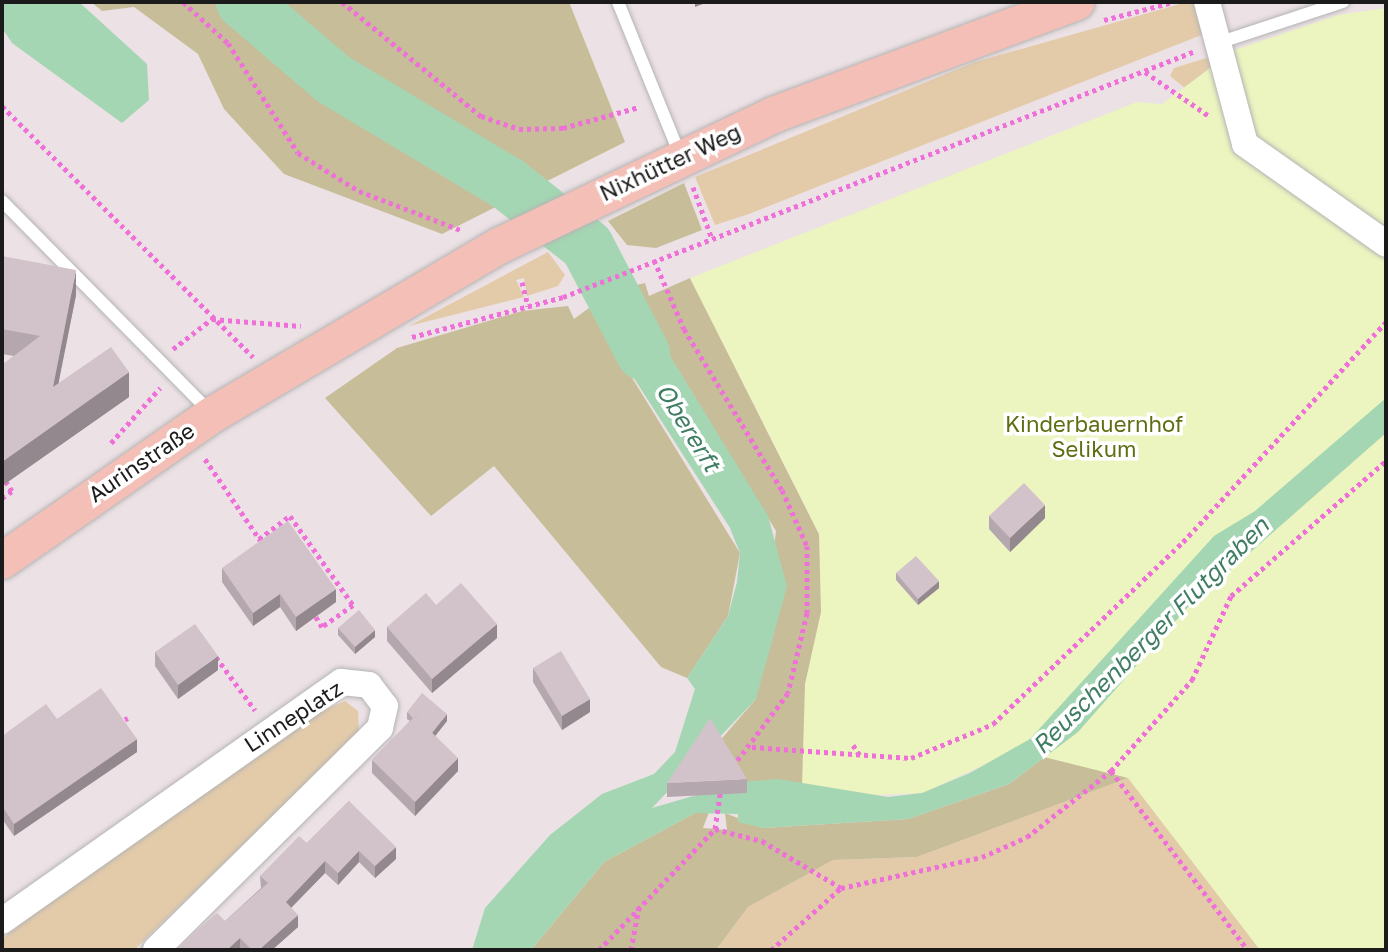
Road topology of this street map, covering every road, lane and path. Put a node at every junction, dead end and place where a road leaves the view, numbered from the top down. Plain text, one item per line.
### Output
1 (183, 2) edge
2 (342, 2) edge
3 (618, 2) edge
4 (1207, 2) edge
5 (1343, 2) edge
6 (1064, 4) edge
7 (1218, 43) junction
8 (1144, 71) junction
9 (658, 102) junction
10 (2, 106) edge
11 (1245, 144) junction
12 (680, 155) junction
13 (2, 201) edge
14 (484, 239) junction
15 (712, 239) junction
16 (1386, 244) edge
17 (654, 260) junction
18 (522, 282) dead end
19 (528, 306) junction
20 (1386, 322) edge
21 (400, 340) dead end
22 (269, 364) junction
23 (212, 415) junction
24 (202, 455) dead end
25 (1386, 461) edge
26 (6, 482) edge
27 (2, 498) edge
28 (259, 539) junction
29 (267, 550) edge
30 (2, 561) edge
31 (316, 617) edge
32 (207, 653) edge
33 (128, 718) dead end
34 (117, 724) edge
35 (270, 730) junction
36 (853, 745) dead end
37 (752, 747) junction
38 (861, 758) junction
39 (1111, 771) junction
40 (715, 829) junction
41 (841, 888) junction
42 (639, 906) junction
43 (2, 921) edge
44 (156, 950) edge
45 (599, 950) edge
46 (631, 950) edge
47 (771, 950) edge
48 (1248, 950) edge

1 - 14 path
2 - 9 path
3 - 9 lane
4 - 7 street
5 - 7 lane
6 - 12 main road, Nixhütter Weg
7 - 8 path
7 - 11 street
8 - 11 path
8 - 15 path
9 - 12 lane
10 - 22 path
11 - 16 street
12 - 14 main road, Nixhütter Weg
12 - 15 path
13 - 23 lane
14 - 22 main road, Nixhütter Weg
15 - 17 path
17 - 19 path
17 - 37 path
18 - 19 path
19 - 21 path
20 - 38 path
22 - 23 main road, Aurinstraße
23 - 30 main road, Aurinstraße
24 - 28 path
25 - 39 path
26 - 27 path
28 - 29 path
28 - 31 path
32 - 35 path
33 - 34 path
35 - 43 street, Linneplatz
35 - 44 street, Linneplatz
36 - 38 path
37 - 38 path
37 - 40 path
39 - 41 path
39 - 48 path
40 - 41 path
40 - 42 path
41 - 47 path
42 - 45 path
42 - 46 path

